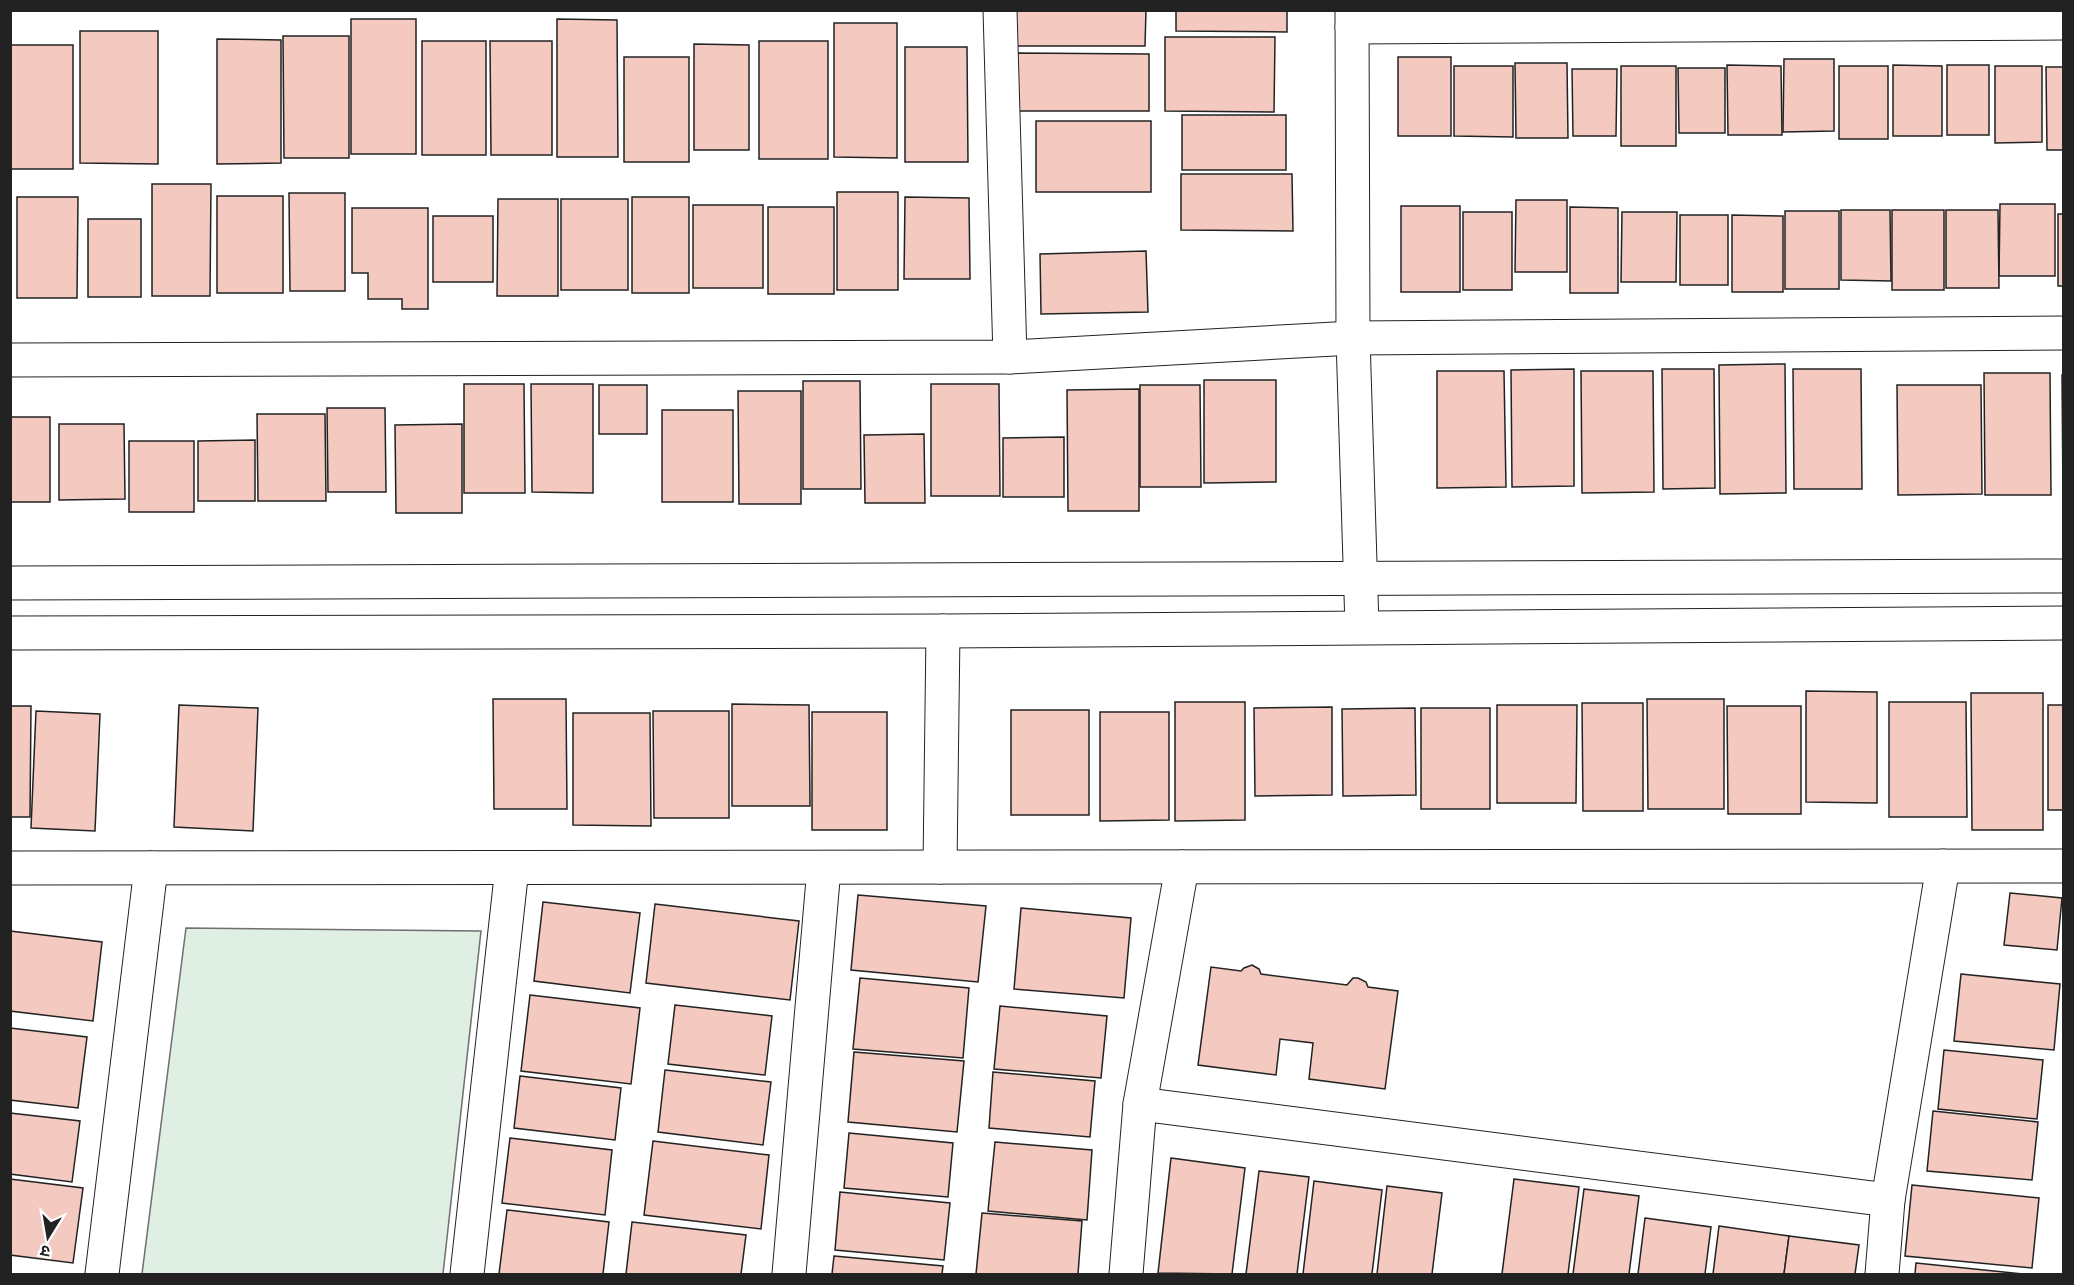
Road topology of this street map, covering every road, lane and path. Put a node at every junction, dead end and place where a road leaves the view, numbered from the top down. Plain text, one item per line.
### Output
1 (1000, 10) edge
2 (1690, 18) edge
3 (1352, 19) edge
4 (2064, 23) edge
5 (2064, 333) edge
6 (1353, 338) junction
7 (1010, 357) junction
8 (10, 360) edge
9 (2064, 576) edge
10 (1361, 579) junction
11 (10, 583) edge
12 (2064, 623) edge
13 (1362, 627) junction
14 (943, 631) junction
15 (10, 633) edge
16 (1942, 866) junction
17 (2064, 866) edge
18 (940, 867) junction
19 (1182, 867) junction
20 (10, 868) edge
21 (151, 868) junction
22 (512, 868) junction
23 (824, 868) junction
24 (1140, 1104) junction
25 (1888, 1200) junction
26 (102, 1275) edge
27 (466, 1275) edge
28 (789, 1275) edge
29 (1126, 1275) edge
30 (1882, 1275) edge

1 - 7 street
2 - 3 street
2 - 4 street
3 - 6 street
5 - 6 street
6 - 7 street
6 - 10 street
7 - 8 street
9 - 10 street
10 - 11 street
10 - 13 street
12 - 13 street
13 - 14 street
14 - 15 street
14 - 18 street
16 - 17 street
16 - 19 street
16 - 25 street
18 - 19 street
18 - 23 street
19 - 24 street
20 - 21 street
21 - 22 street
21 - 26 street
22 - 23 street
22 - 27 street
23 - 28 street
24 - 25 street
24 - 29 street
25 - 30 street

